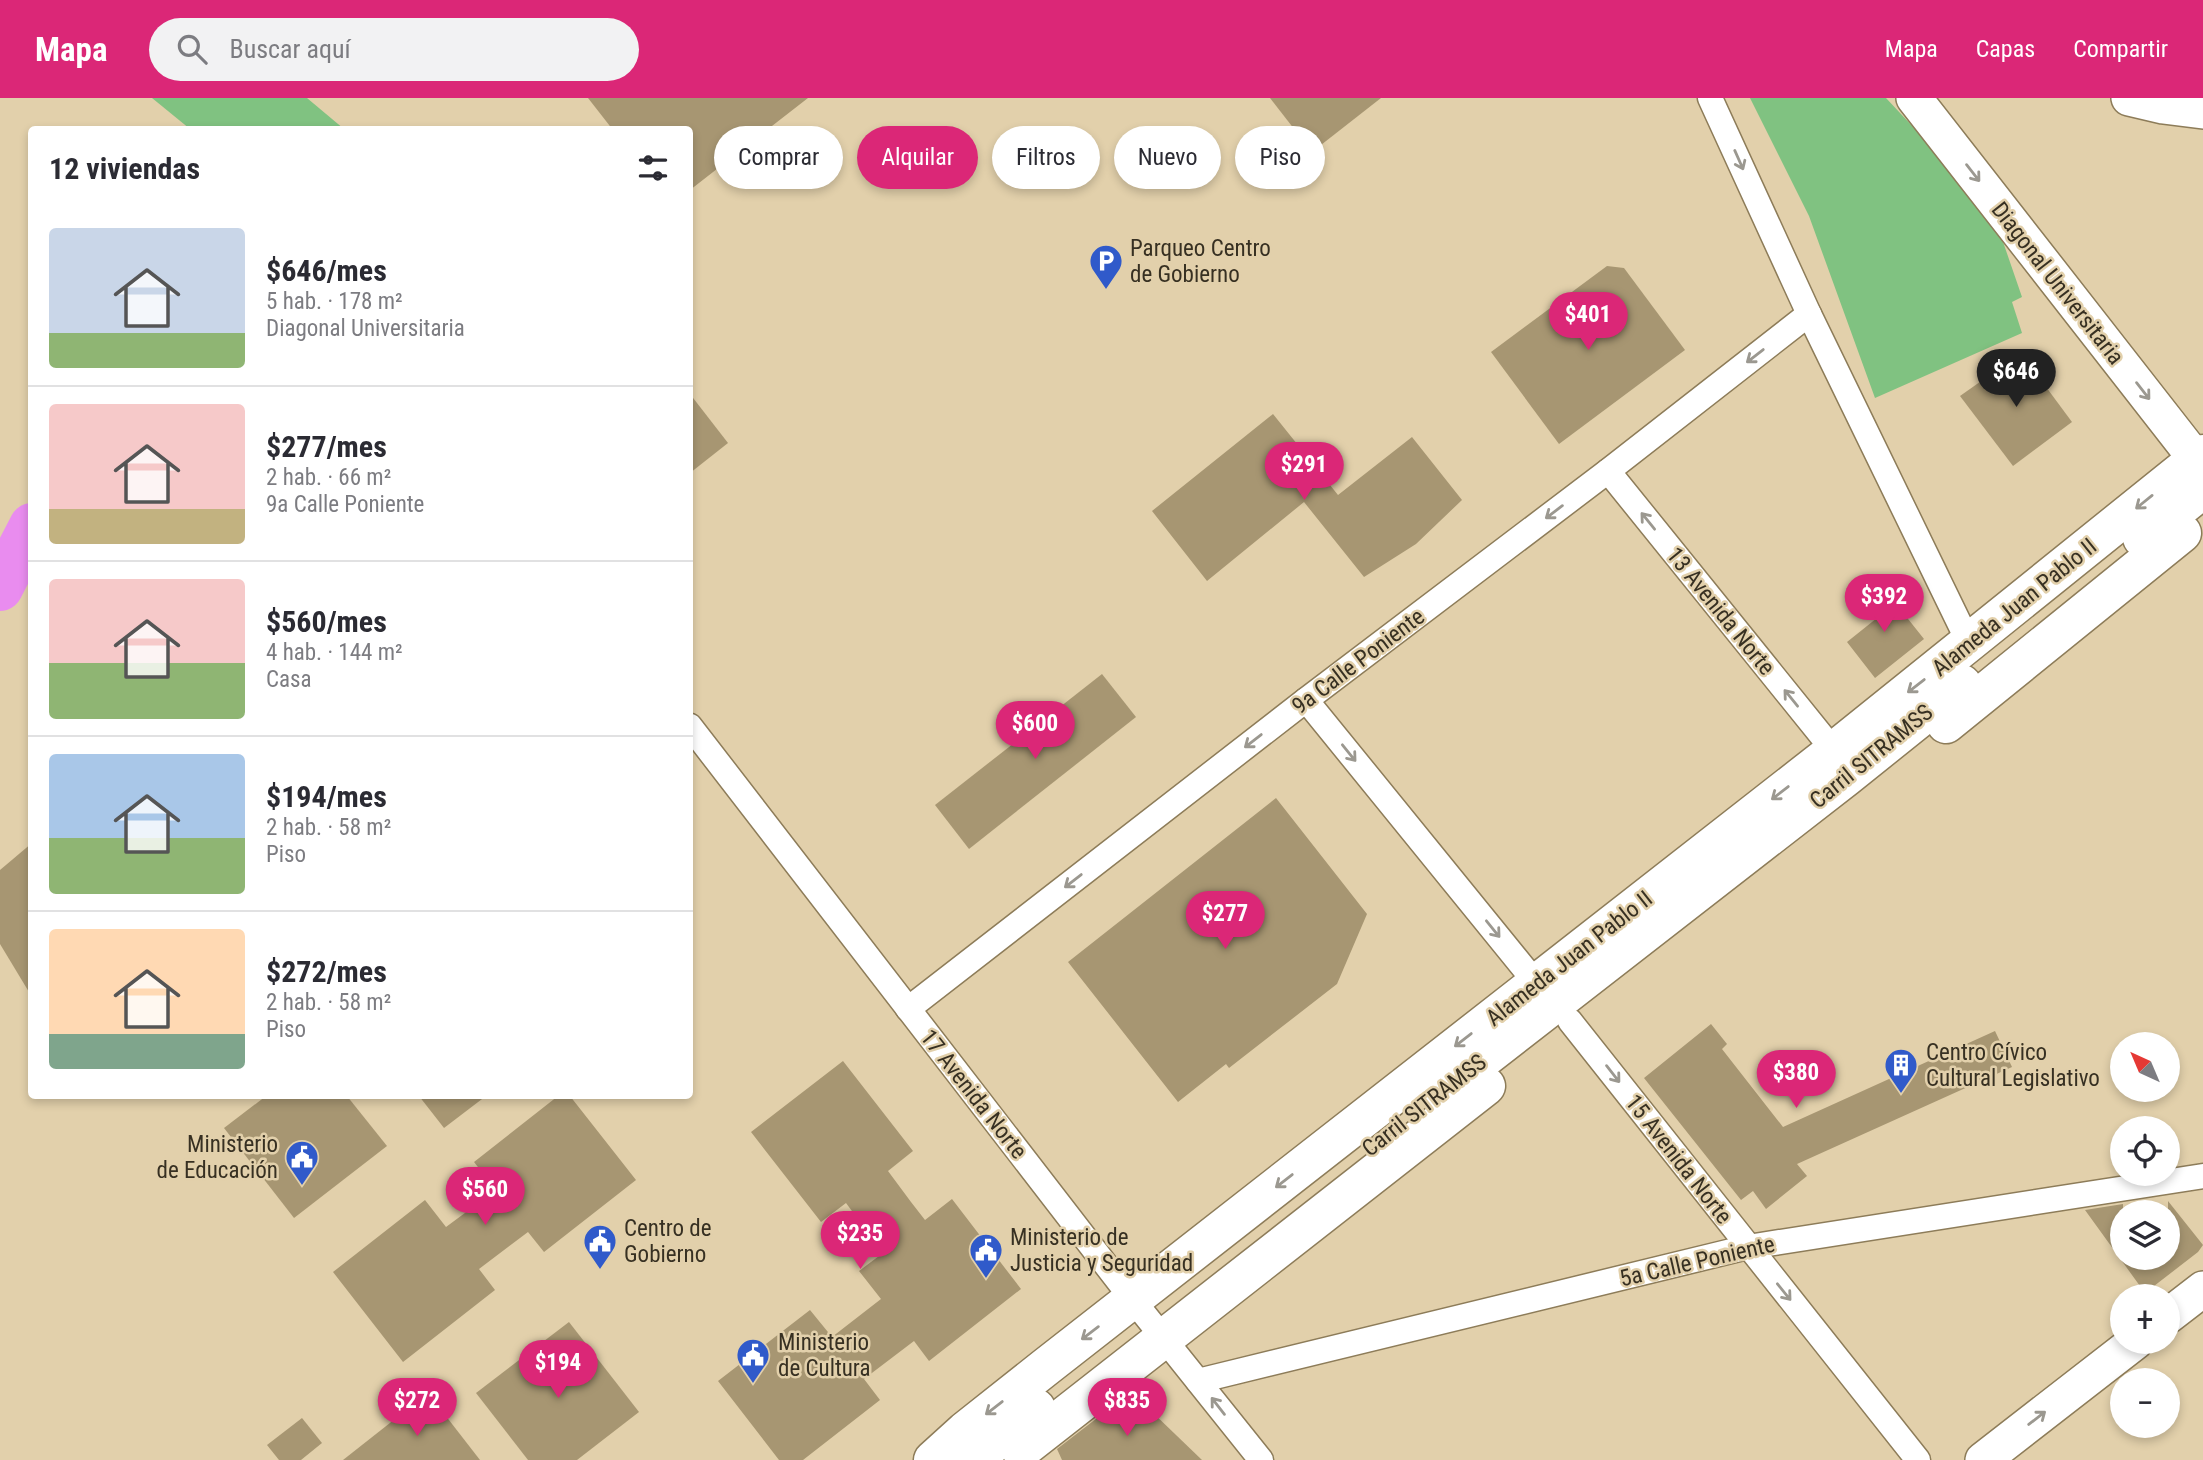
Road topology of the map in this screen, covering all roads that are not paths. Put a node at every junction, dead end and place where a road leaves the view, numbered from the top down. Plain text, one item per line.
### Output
1 (1710, 98) edge
2 (2129, 98) edge
3 (1925, 105) edge
4 (2203, 111) edge
5 (1809, 314) junction
6 (2201, 467) edge
7 (1608, 471) junction
8 (2203, 516) edge
9 (1969, 643) junction
10 (1307, 699) junction
11 (693, 730) edge
12 (1833, 751) junction
13 (1536, 983) junction
14 (908, 1009) junction
15 (1570, 1021) junction
16 (2199, 1182) edge
17 (1748, 1247) junction
18 (2203, 1289) edge
19 (2180, 1307) edge
20 (1148, 1319) junction
21 (2120, 1354) edge
22 (1198, 1381) junction
23 (933, 1460) edge
24 (973, 1460) edge
25 (1008, 1460) edge
26 (1261, 1460) edge
27 (1918, 1460) edge
28 (1983, 1460) edge

1 -> 5 street
2 - 4 main road
3 -> 6 main road, Diagonal Universitaria
5 -> 7 street, 9a Calle Poniente
5 - 9 street
6 -> 9 main road, Alameda Juan Pablo II
6 - 20 main road, Carril SITRAMSS
7 -> 10 street, 9a Calle Poniente
12 -> 7 street, 13 Avenida Norte
8 - 15 main road, Alameda Juan Pablo II
9 -> 12 main road, Alameda Juan Pablo II
10 -> 13 street
10 -> 14 street, 9a Calle Poniente
11 - 14 street, 17 Avenida Norte
12 -> 13 main road, Alameda Juan Pablo II
13 -> 20 main road, Alameda Juan Pablo II
14 - 20 street, 17 Avenida Norte
15 -> 17 street, 15 Avenida Norte
15 - 20 main road, Alameda Juan Pablo II
16 - 17 street, 5a Calle Poniente
17 - 22 street, 5a Calle Poniente
17 -> 27 street, 15 Avenida Norte
18 - 19 main road
20 - 22 street, 17 Avenida Norte
20 -> 23 main road, Alameda Juan Pablo II
20 - 24 main road, Carril SITRAMSS
20 - 25 main road, Alameda Juan Pablo II
28 -> 21 main road
26 -> 22 street, 17 Avenida Norte

